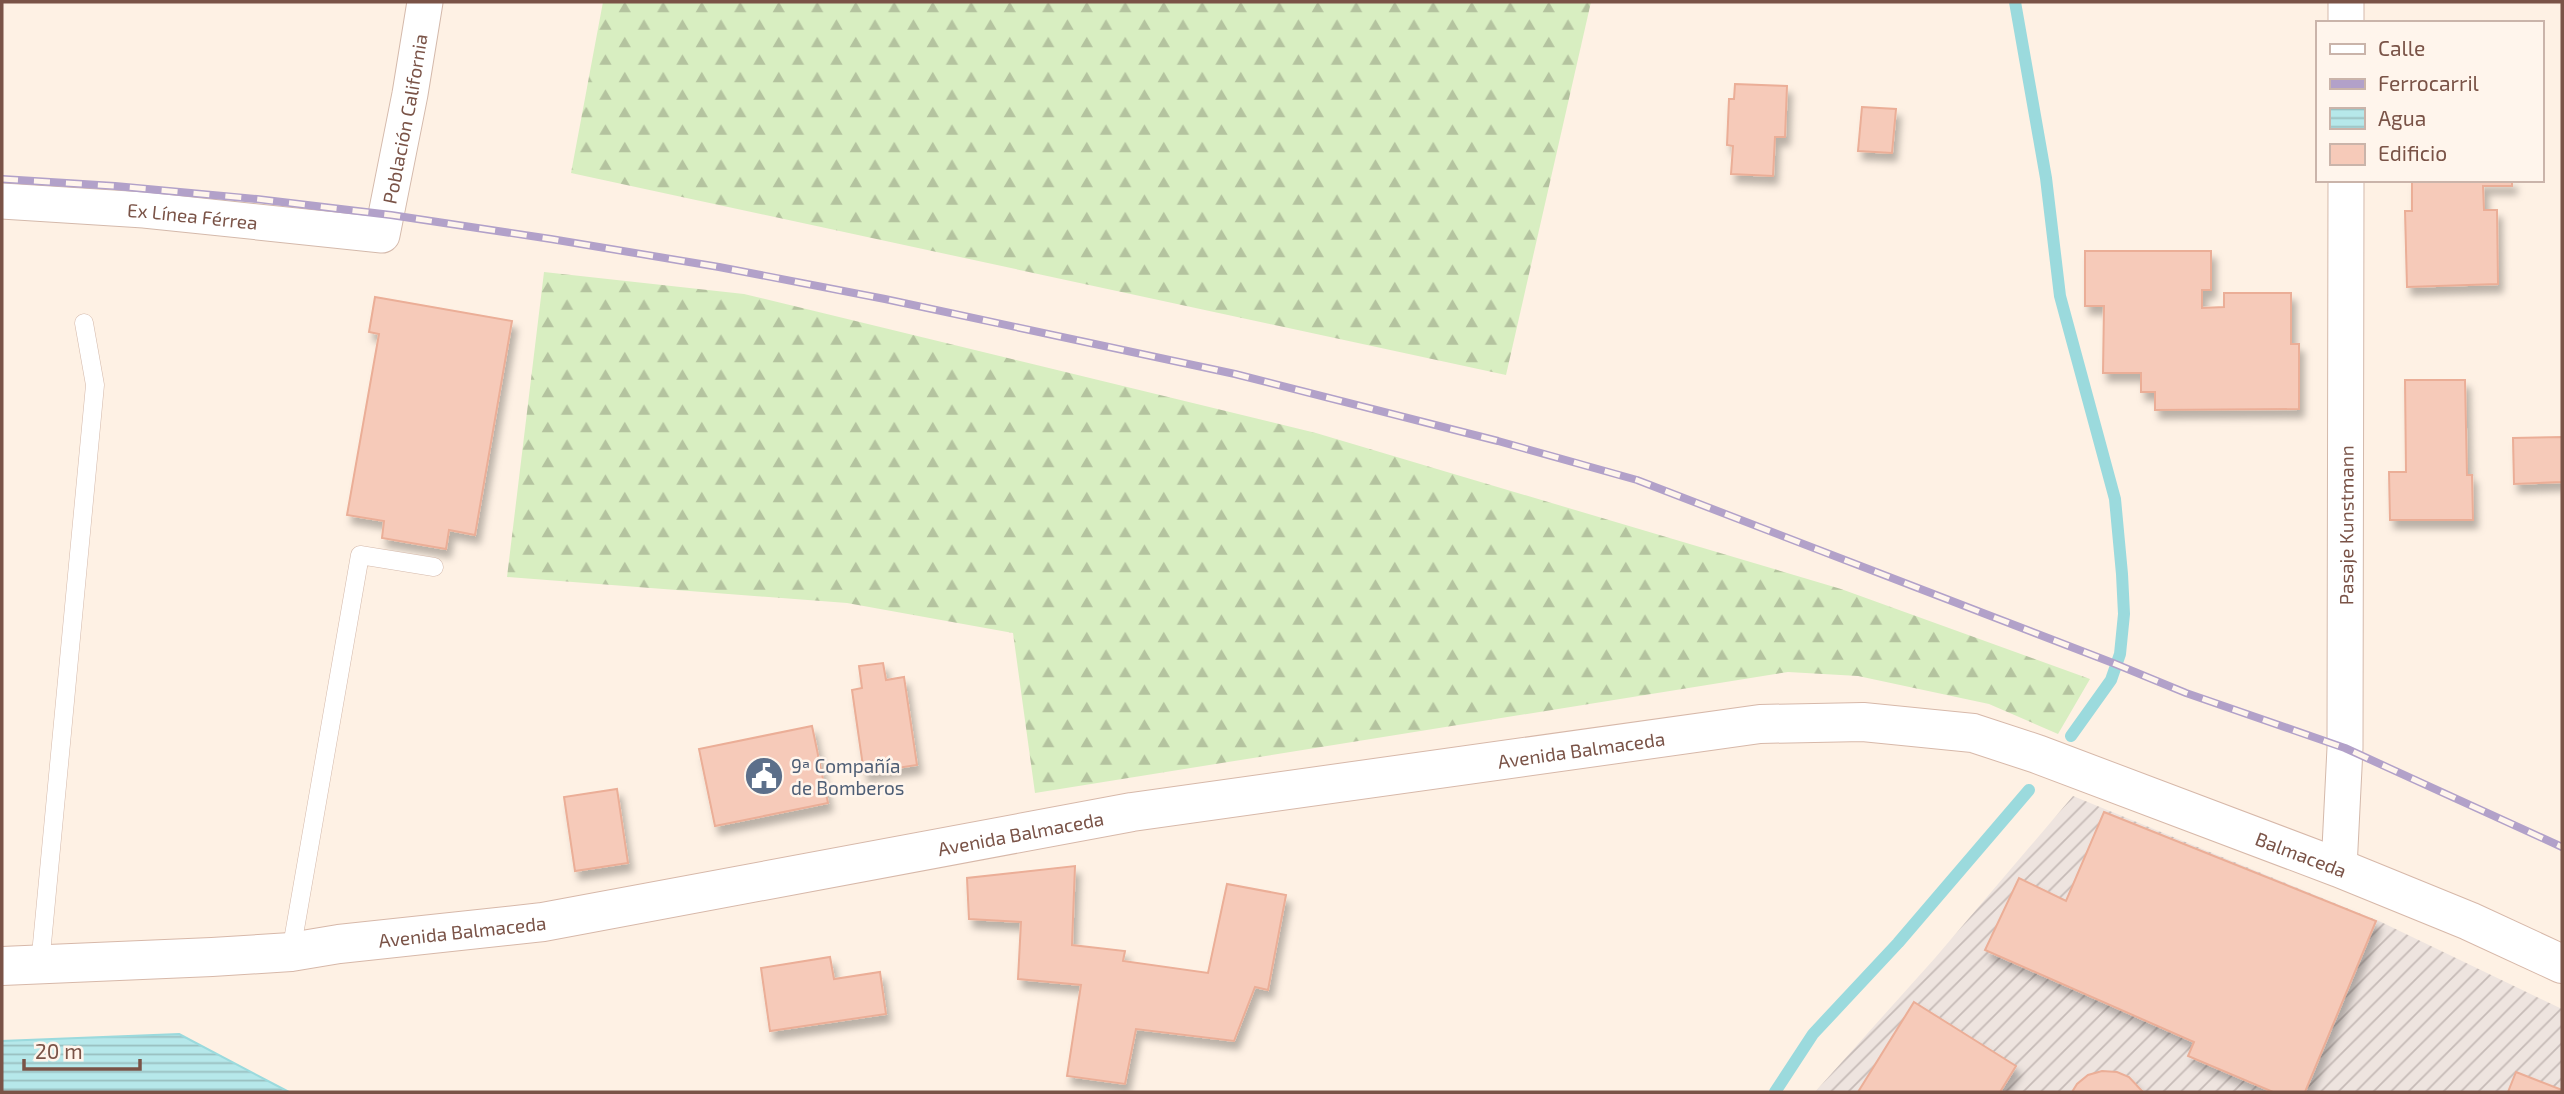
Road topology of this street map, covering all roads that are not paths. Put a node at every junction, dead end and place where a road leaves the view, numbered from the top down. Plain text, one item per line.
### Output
1 (425, 2) edge
2 (2346, 2) edge
3 (2346, 21) edge
4 (2346, 182) edge
5 (2, 201) edge
6 (382, 235) joint
7 (84, 323) dead end
8 (434, 567) dead end
9 (2036, 754) joint
10 (2339, 868) junction
11 (291, 952) junction
12 (2562, 964) edge
13 (40, 965) junction
14 (2, 966) edge

1 - 6 street, Población California
2 - 3 street
4 - 10 street, Pasaje Kunstmann
5 - 6 street, Ex Línea Férrea
7 - 13 lane
8 - 11 lane
9 - 10 main road, Balmaceda
9 - 11 main road, Avenida Balmaceda
10 - 12 main road, Balmaceda
11 - 13 main road, Avenida Balmaceda
13 - 14 main road, Avenida Balmaceda

